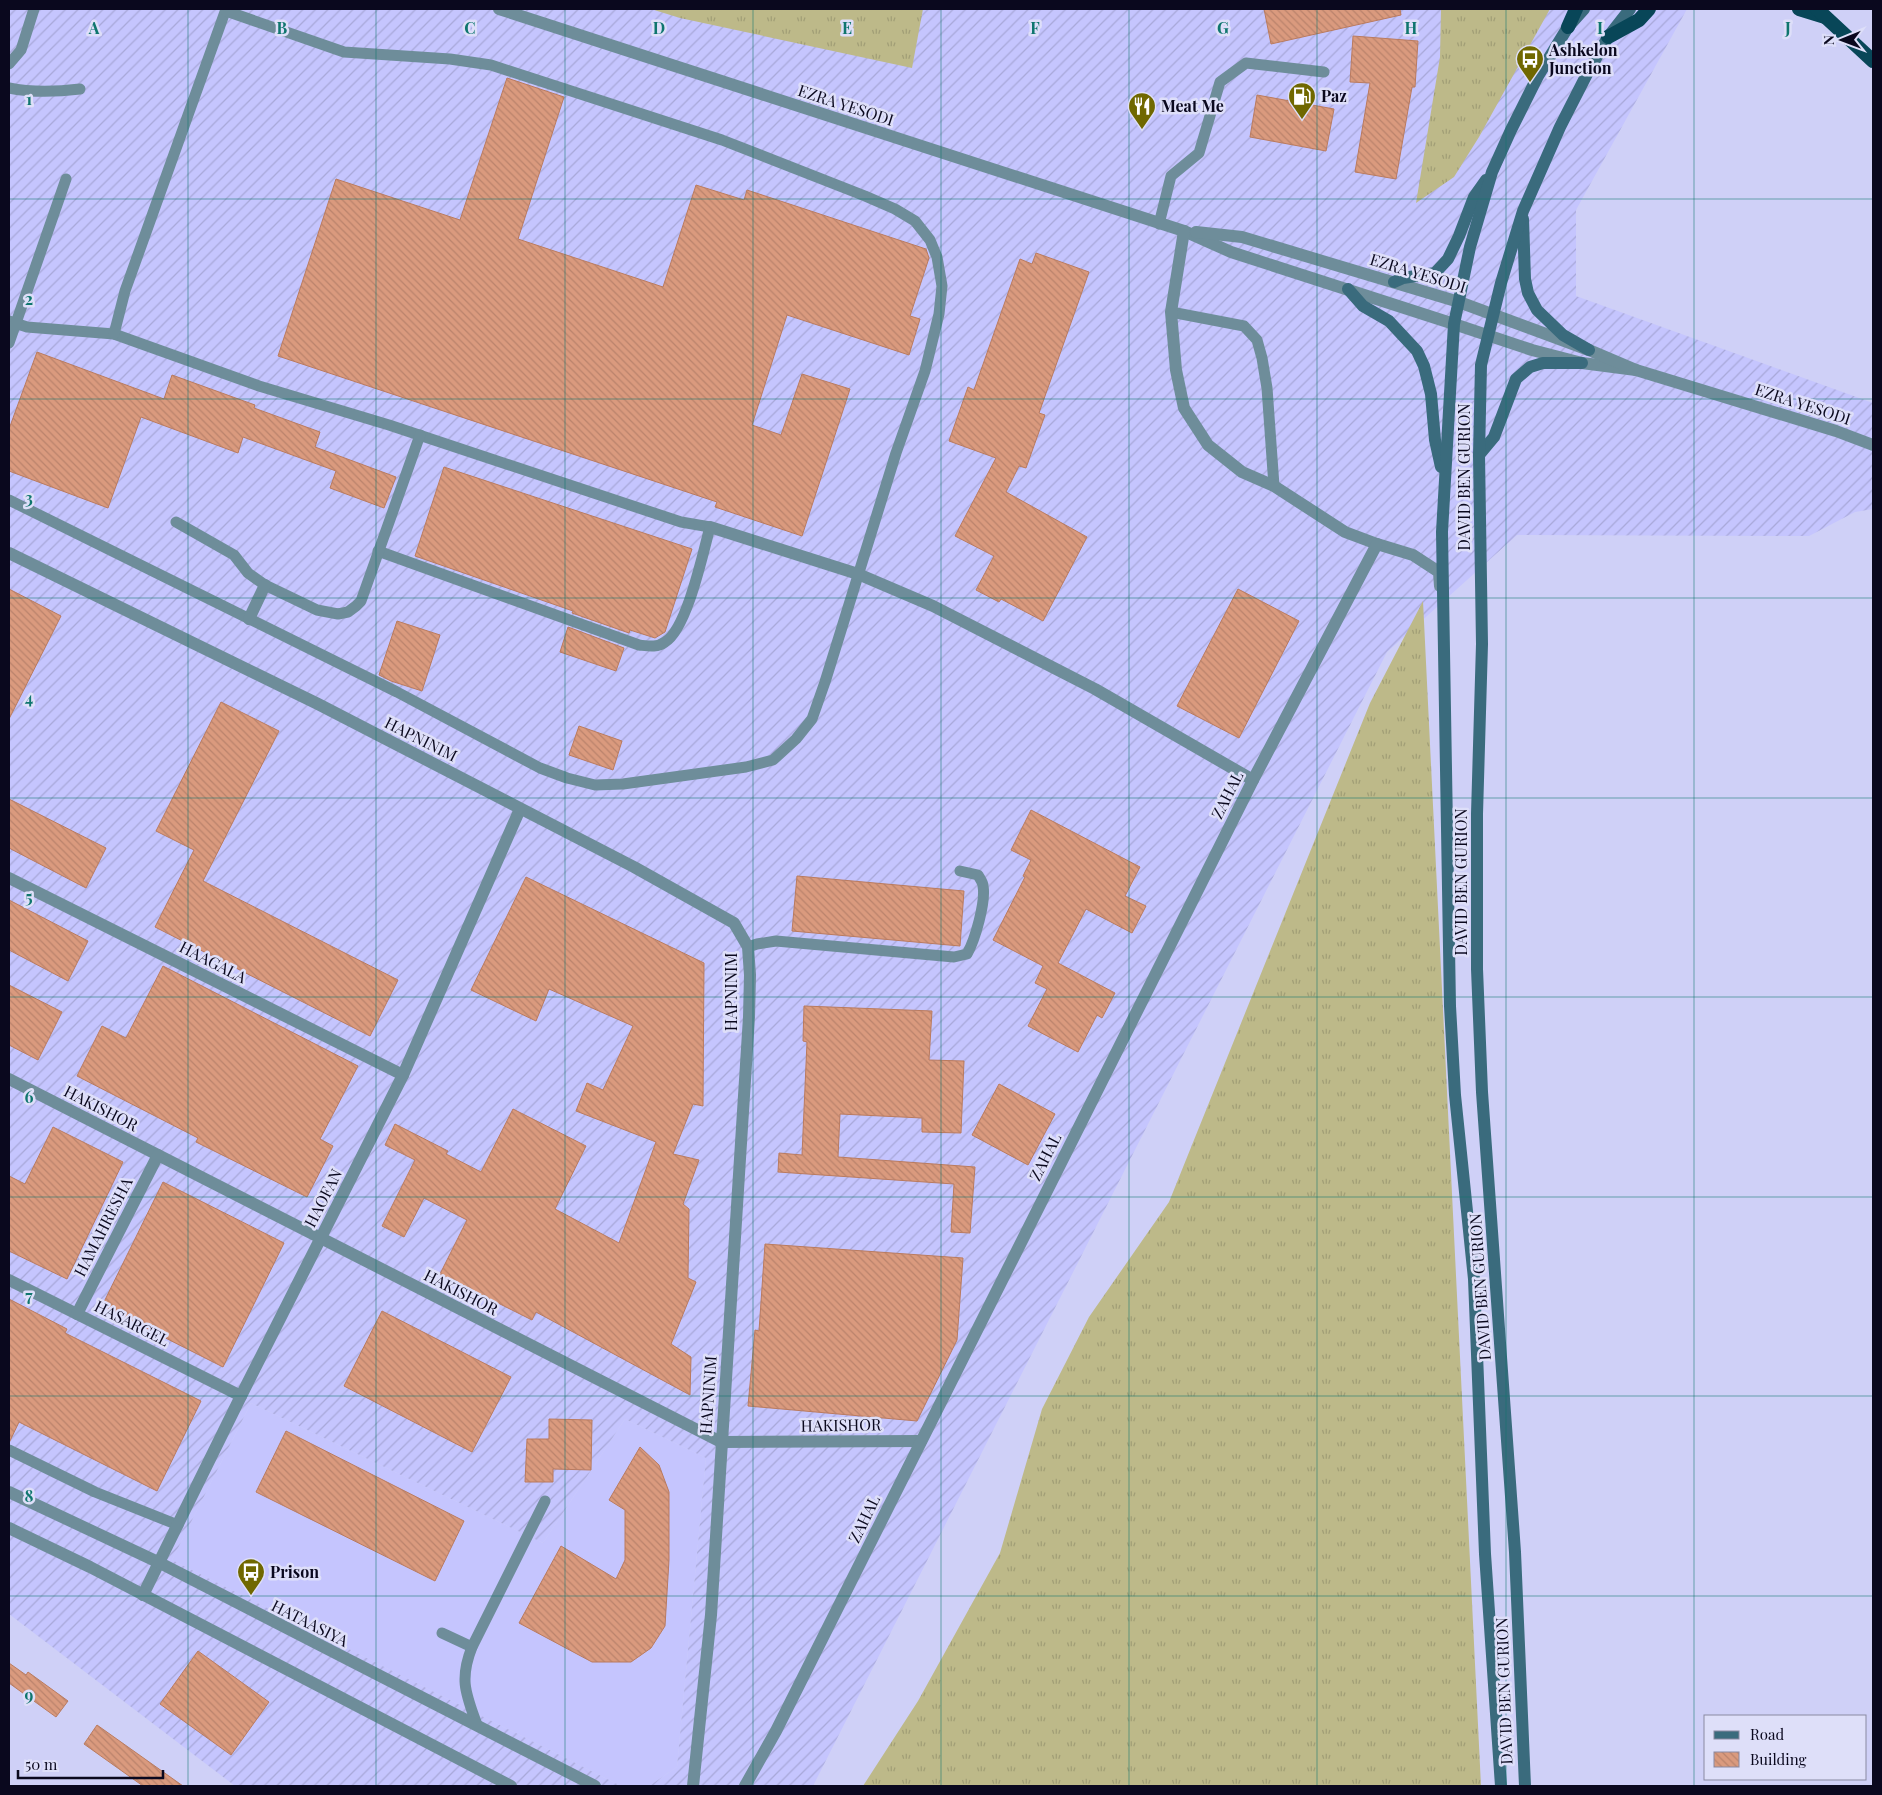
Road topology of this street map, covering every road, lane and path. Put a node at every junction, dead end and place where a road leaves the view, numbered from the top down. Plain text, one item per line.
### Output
1 (34, 9) edge
2 (499, 9) edge
3 (1576, 9) edge
4 (1584, 9) edge
5 (1630, 9) edge
6 (1649, 9) edge
7 (1799, 9) edge
8 (226, 10) edge
9 (1822, 13) edge
10 (1568, 27) junction
11 (1608, 37) junction
12 (1873, 61) edge
13 (9, 64) edge
14 (1324, 72) dead end
15 (9, 88) edge
16 (80, 89) dead end
17 (1492, 172) junction
18 (66, 180) dead end
19 (1523, 211) junction
20 (1159, 224) junction
21 (1184, 231) junction
22 (1394, 282) junction
23 (1348, 289) junction
24 (1459, 302) junction
25 (1171, 312) junction
26 (1493, 316) junction
27 (12, 322) edge
28 (1454, 324) junction
29 (114, 334) junction
30 (1487, 336) junction
31 (9, 343) edge
32 (1589, 350) junction
33 (1582, 363) junction
34 (1636, 370) junction
35 (420, 435) junction
36 (1873, 445) edge
37 (1479, 455) junction
38 (1444, 481) junction
39 (1274, 486) junction
40 (9, 500) edge
41 (176, 522) dead end
42 (710, 527) junction
43 (1377, 544) junction
44 (378, 552) junction
45 (9, 553) edge
46 (858, 574) junction
47 (265, 585) junction
48 (1443, 607) junction
49 (249, 619) junction
50 (1253, 780) junction
51 (520, 809) junction
52 (960, 871) dead end
53 (9, 878) edge
54 (748, 947) junction
55 (403, 1075) junction
56 (9, 1079) edge
57 (158, 1155) junction
58 (321, 1238) junction
59 (9, 1280) edge
60 (77, 1314) junction
61 (241, 1396) junction
62 (921, 1441) junction
63 (721, 1442) junction
64 (9, 1450) edge
65 (9, 1492) edge
66 (545, 1501) dead end
67 (178, 1525) junction
68 (9, 1528) edge
69 (160, 1563) junction
70 (143, 1595) junction
71 (442, 1633) dead end
72 (472, 1647) junction
73 (477, 1725) junction
74 (511, 1786) edge
75 (595, 1786) edge
76 (693, 1786) edge
77 (745, 1786) edge
78 (1501, 1786) edge
79 (1525, 1786) edge

1 - 13 lane
2 - 20 street, EZRA YESODI
3 - 10 highway
4 - 10 main road, DAVID BEN GURION
5 - 11 main road, DAVID BEN GURION
6 - 11 highway
7 - 9 highway
8 - 29 lane
8 - 46 lane
9 - 12 highway
10 - 17 main road, DAVID BEN GURION
11 - 19 main road, DAVID BEN GURION
14 - 20 lane
15 - 16 lane
17 - 22 main road
17 - 24 main road, DAVID BEN GURION
18 - 27 lane
19 - 26 main road, DAVID BEN GURION
19 - 32 main road
20 - 21 street, EZRA YESODI
21 - 22 street, EZRA YESODI
21 - 23 street, EZRA YESODI
21 - 25 street
22 - 24 street, EZRA YESODI
23 - 28 street, EZRA YESODI
23 - 38 main road
24 - 26 street, EZRA YESODI
24 - 28 main road, DAVID BEN GURION
25 - 39 street
25 - 39 lane
26 - 30 main road, DAVID BEN GURION
26 - 32 street, EZRA YESODI
27 - 29 lane
27 - 31 lane
28 - 30 street, EZRA YESODI
28 - 38 main road, DAVID BEN GURION
29 - 35 lane
30 - 33 street, EZRA YESODI
30 - 37 main road, DAVID BEN GURION
32 - 34 street, EZRA YESODI
33 - 34 street, EZRA YESODI
33 - 37 main road
34 - 36 street, EZRA YESODI
35 - 42 lane
35 - 44 lane
37 - 79 main road, DAVID BEN GURION
38 - 48 main road, DAVID BEN GURION
39 - 43 street
40 - 49 lane
41 - 47 lane
42 - 44 lane
42 - 46 street
43 - 48 street
43 - 50 street, ZAHAL
44 - 47 lane
45 - 51 street, HAPNINIM
46 - 49 lane
46 - 50 street
47 - 49 street
48 - 78 main road, DAVID BEN GURION
50 - 62 street, ZAHAL
51 - 54 street, HAPNINIM
51 - 55 street, HAOFAN
52 - 54 lane
53 - 55 street, HAAGALA
54 - 63 street, HAPNINIM
55 - 58 street, HAOFAN
56 - 57 street, HAKISHOR
57 - 58 street, HAKISHOR
57 - 60 street, HAMAHRESHA
58 - 61 street, HAOFAN
58 - 63 street, HAKISHOR
59 - 60 street, HASARGEL
60 - 61 street, HASARGEL
61 - 67 street, HAOFAN
62 - 63 street, HAKISHOR
62 - 77 street, ZAHAL
63 - 76 street, HAPNINIM
64 - 67 lane
65 - 69 street, HATAASIYA
66 - 72 lane
67 - 69 street, HAOFAN
68 - 70 street
69 - 70 street, HAOFAN
69 - 73 street, HATAASIYA
70 - 74 street
71 - 72 lane
72 - 73 lane
73 - 75 street, HATAASIYA

